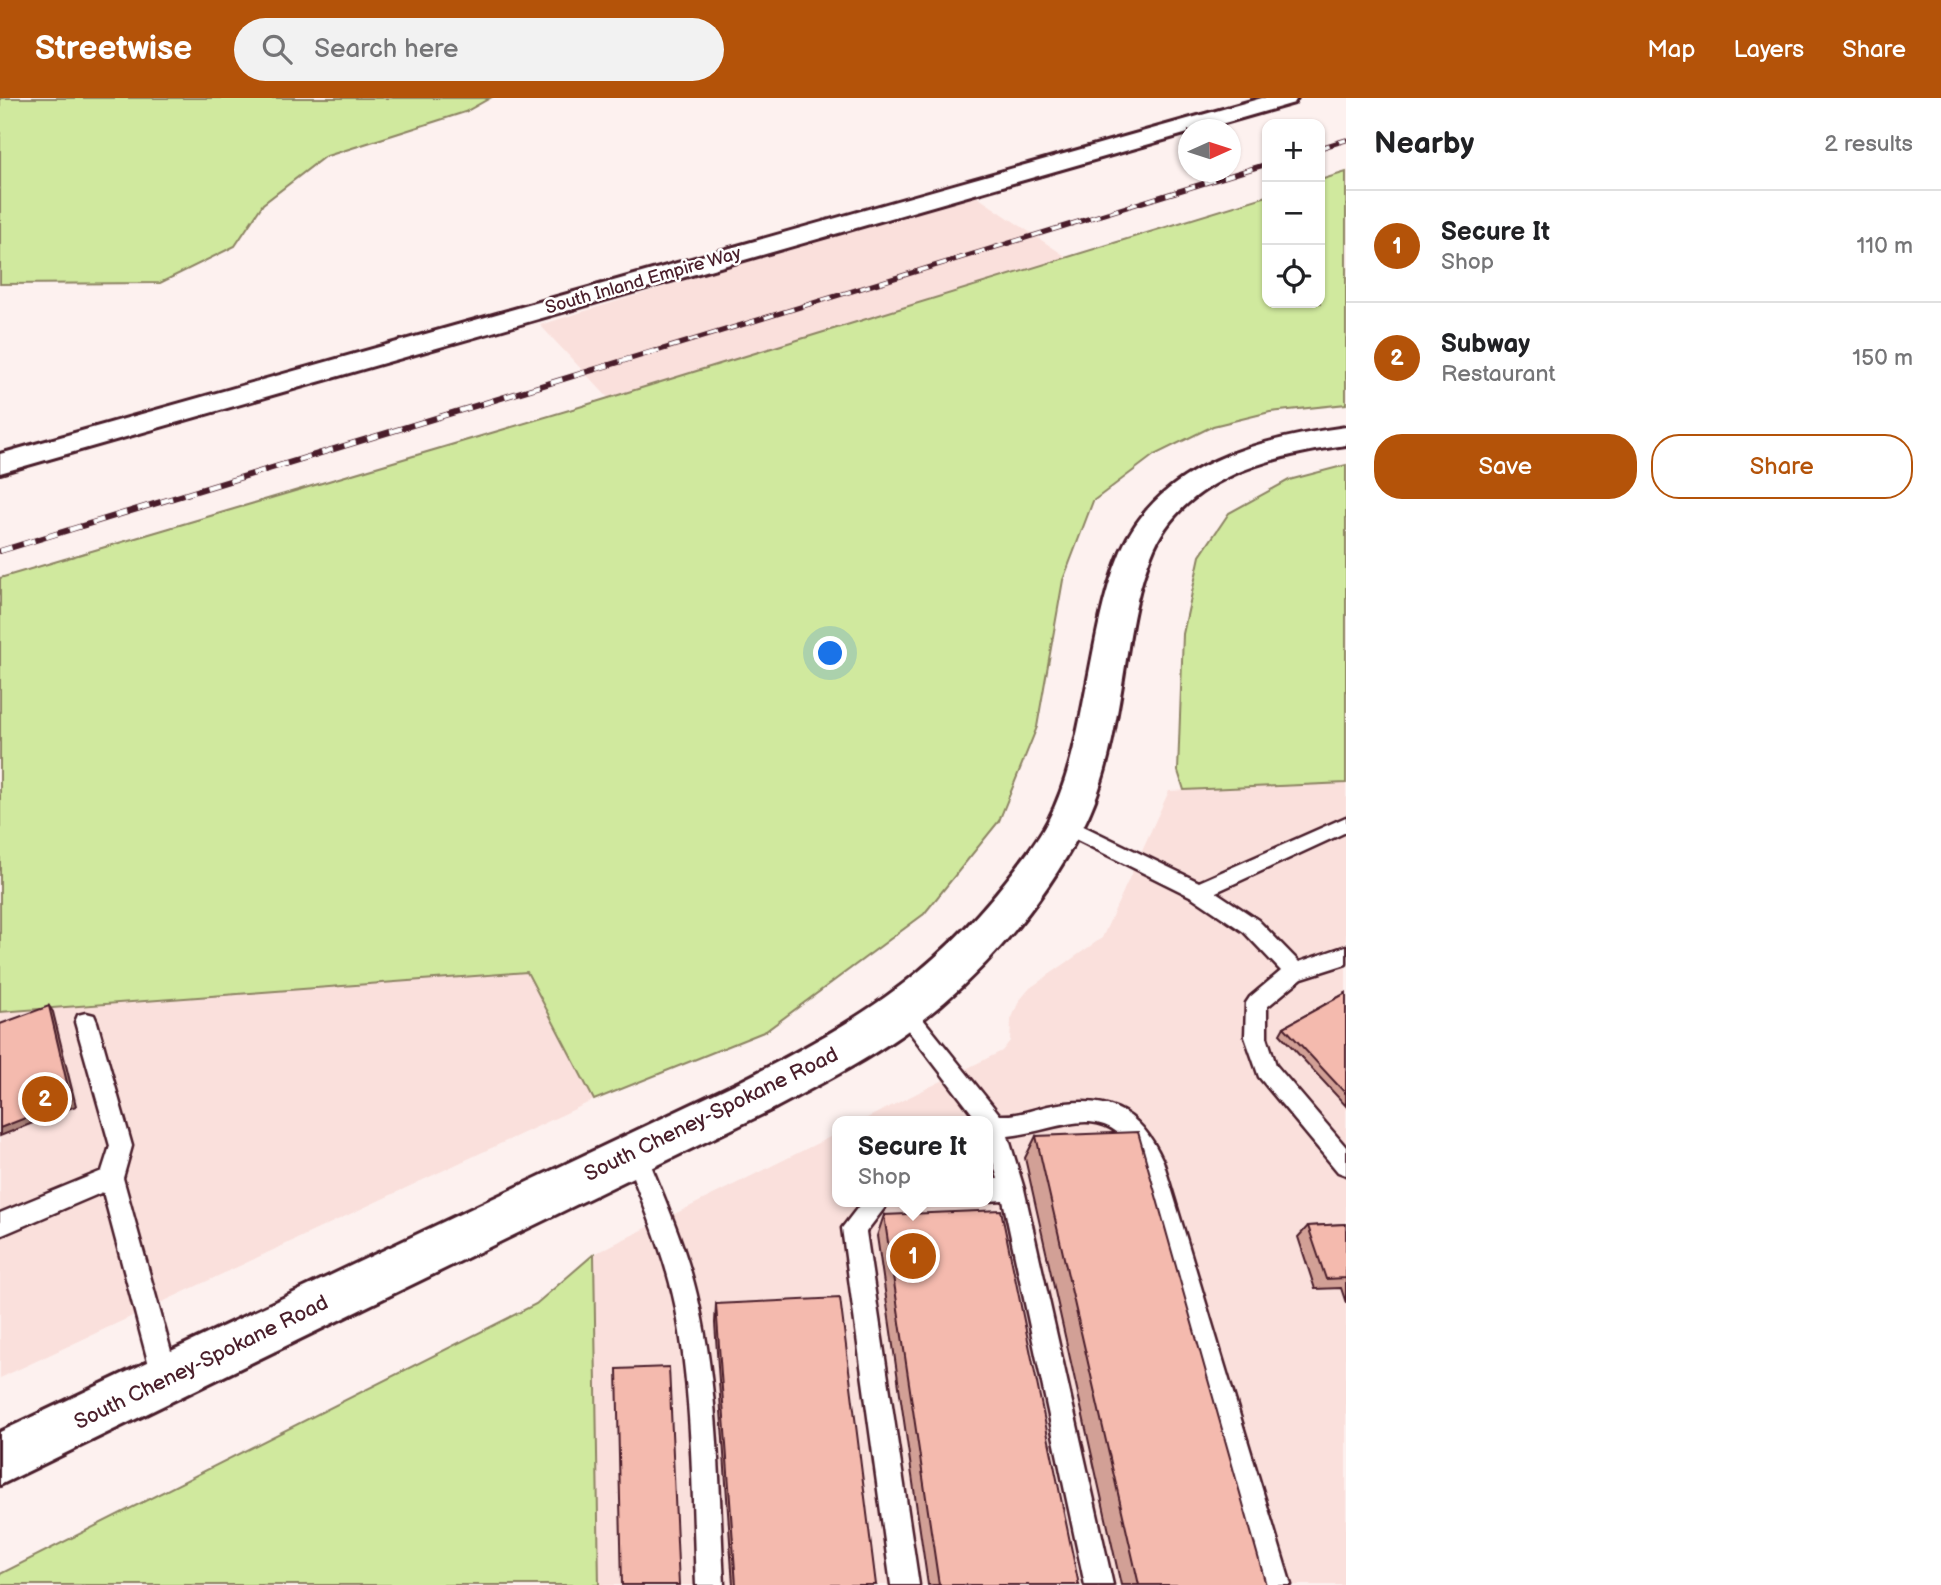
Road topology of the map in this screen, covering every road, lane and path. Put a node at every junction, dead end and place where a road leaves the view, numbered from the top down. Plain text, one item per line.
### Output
1 (1286, 98) edge
2 (1346, 436) edge
3 (0, 464) edge
4 (1346, 824) edge
5 (1064, 825) junction
6 (1199, 891) junction
7 (1346, 955) edge
8 (1295, 972) junction
9 (904, 1010) junction
10 (86, 1022) dead end
11 (987, 1116) edge
12 (994, 1125) joint
13 (635, 1153) junction
14 (1342, 1153) edge
15 (111, 1178) junction
16 (1000, 1189) edge
17 (873, 1207) edge
18 (0, 1225) edge
19 (166, 1380) junction
20 (0, 1459) edge
21 (710, 1585) edge
22 (905, 1585) edge
23 (1099, 1585) edge
24 (1277, 1585) edge

1 - 3 street, South Inland Empire Way
2 - 5 street, South Cheney-Spokane Road
4 - 6 lane
5 - 6 lane
5 - 9 street, South Cheney-Spokane Road
6 - 8 lane
7 - 8 lane
8 - 14 lane
9 - 11 lane
9 - 13 street, South Cheney-Spokane Road
10 - 15 lane
12 - 16 lane
12 - 24 lane
13 - 19 street, South Cheney-Spokane Road
13 - 21 lane
15 - 18 lane
15 - 19 lane
16 - 23 lane
17 - 22 lane
19 - 20 street, South Cheney-Spokane Road

